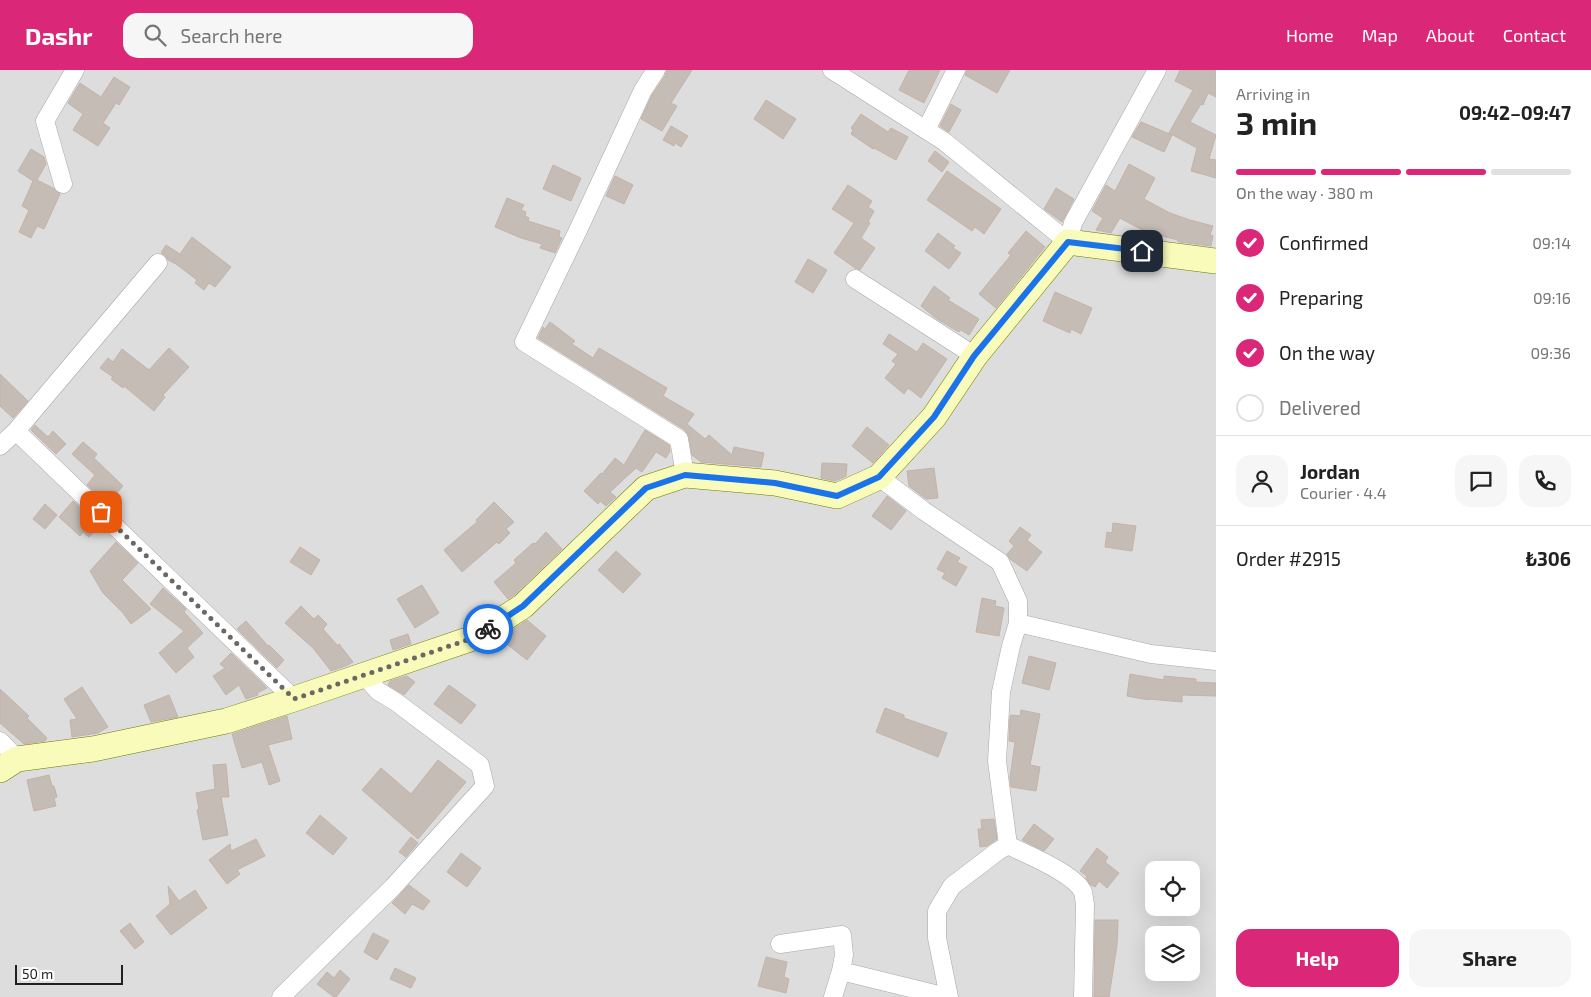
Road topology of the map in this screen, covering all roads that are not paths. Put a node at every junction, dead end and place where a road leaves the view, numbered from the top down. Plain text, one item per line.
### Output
1 (75, 70) edge
2 (656, 70) edge
3 (832, 70) edge
4 (956, 70) edge
5 (1156, 70) edge
6 (926, 130) junction
7 (63, 184) dead end
8 (1068, 242) junction
9 (1216, 261) edge
10 (158, 263) dead end
11 (855, 279) dead end
12 (974, 356) junction
13 (16, 431) junction
14 (0, 446) edge
15 (685, 475) junction
16 (879, 477) junction
17 (1018, 624) junction
18 (1216, 661) edge
19 (364, 675) junction
20 (294, 699) junction
21 (0, 741) edge
22 (9, 764) edge
23 (1008, 845) junction
24 (780, 944) dead end
25 (841, 971) junction
26 (281, 997) edge
27 (833, 997) edge
28 (948, 997) edge
29 (1083, 997) edge

1 - 7 street
2 - 15 street
3 - 6 street
4 - 6 street
5 - 8 street
6 - 8 street
8 - 9 street
8 - 12 street
10 - 13 street
11 - 12 street
12 - 16 street
13 - 14 street
13 - 20 street
15 - 16 street
15 - 19 street
16 - 17 street
17 - 18 street
17 - 23 street
19 - 20 street
19 - 26 street
20 - 22 street
21 - 22 street
23 - 28 street
23 - 29 street
24 - 25 street
25 - 27 street
25 - 28 street

